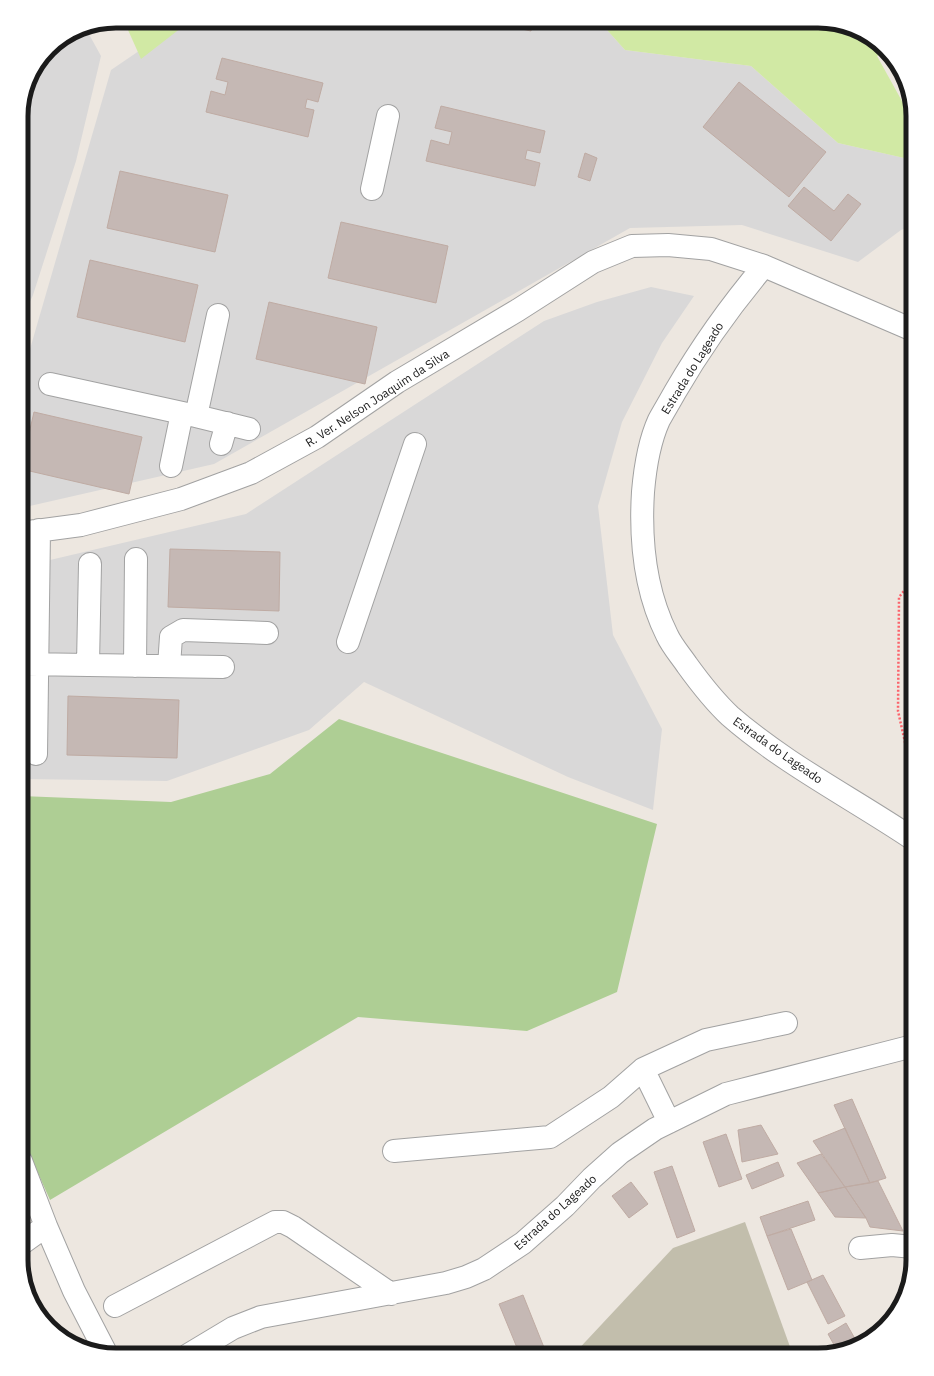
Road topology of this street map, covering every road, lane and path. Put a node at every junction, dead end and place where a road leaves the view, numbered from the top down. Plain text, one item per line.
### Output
1 (388, 116) dead end
2 (372, 189) dead end
3 (764, 266) junction
4 (218, 315) dead end
5 (906, 327) edge
6 (50, 384) dead end
7 (189, 414) junction
8 (249, 429) dead end
9 (415, 444) dead end
10 (170, 466) dead end
11 (30, 531) edge
12 (136, 559) dead end
13 (90, 564) dead end
14 (906, 588) edge
15 (267, 633) dead end
16 (348, 642) dead end
17 (29, 664) edge
18 (88, 664) junction
19 (135, 666) junction
20 (170, 666) junction
21 (224, 667) dead end
22 (906, 747) edge
23 (36, 754) dead end
24 (906, 835) edge
25 (786, 1023) dead end
26 (906, 1048) edge
27 (643, 1069) junction
28 (669, 1122) junction
29 (394, 1151) dead end
30 (28, 1179) edge
31 (46, 1226) junction
32 (28, 1239) edge
33 (906, 1246) edge
34 (860, 1248) dead end
35 (391, 1294) junction
36 (115, 1306) dead end
37 (103, 1347) edge
38 (200, 1348) edge

1 - 2 street
3 - 5 street, R. Ver. Nelson Joaquim da Silva
3 - 11 street, R. Ver. Nelson Joaquim da Silva
3 - 24 street, Estrada do Lageado
4 - 7 street
6 - 7 street
7 - 8 street
7 - 10 street
9 - 16 street
11 - 17 street
12 - 19 street
13 - 18 street
14 - 22 path
15 - 20 street
17 - 18 street
17 - 23 street
18 - 19 street
19 - 20 street
20 - 21 street
25 - 27 street
26 - 28 street, Estrada do Lageado
27 - 28 street
27 - 29 street
28 - 35 street, Estrada do Lageado
30 - 31 street
31 - 32 street
31 - 37 street
33 - 34 street
35 - 36 street
35 - 38 street, Estrada do Lageado

